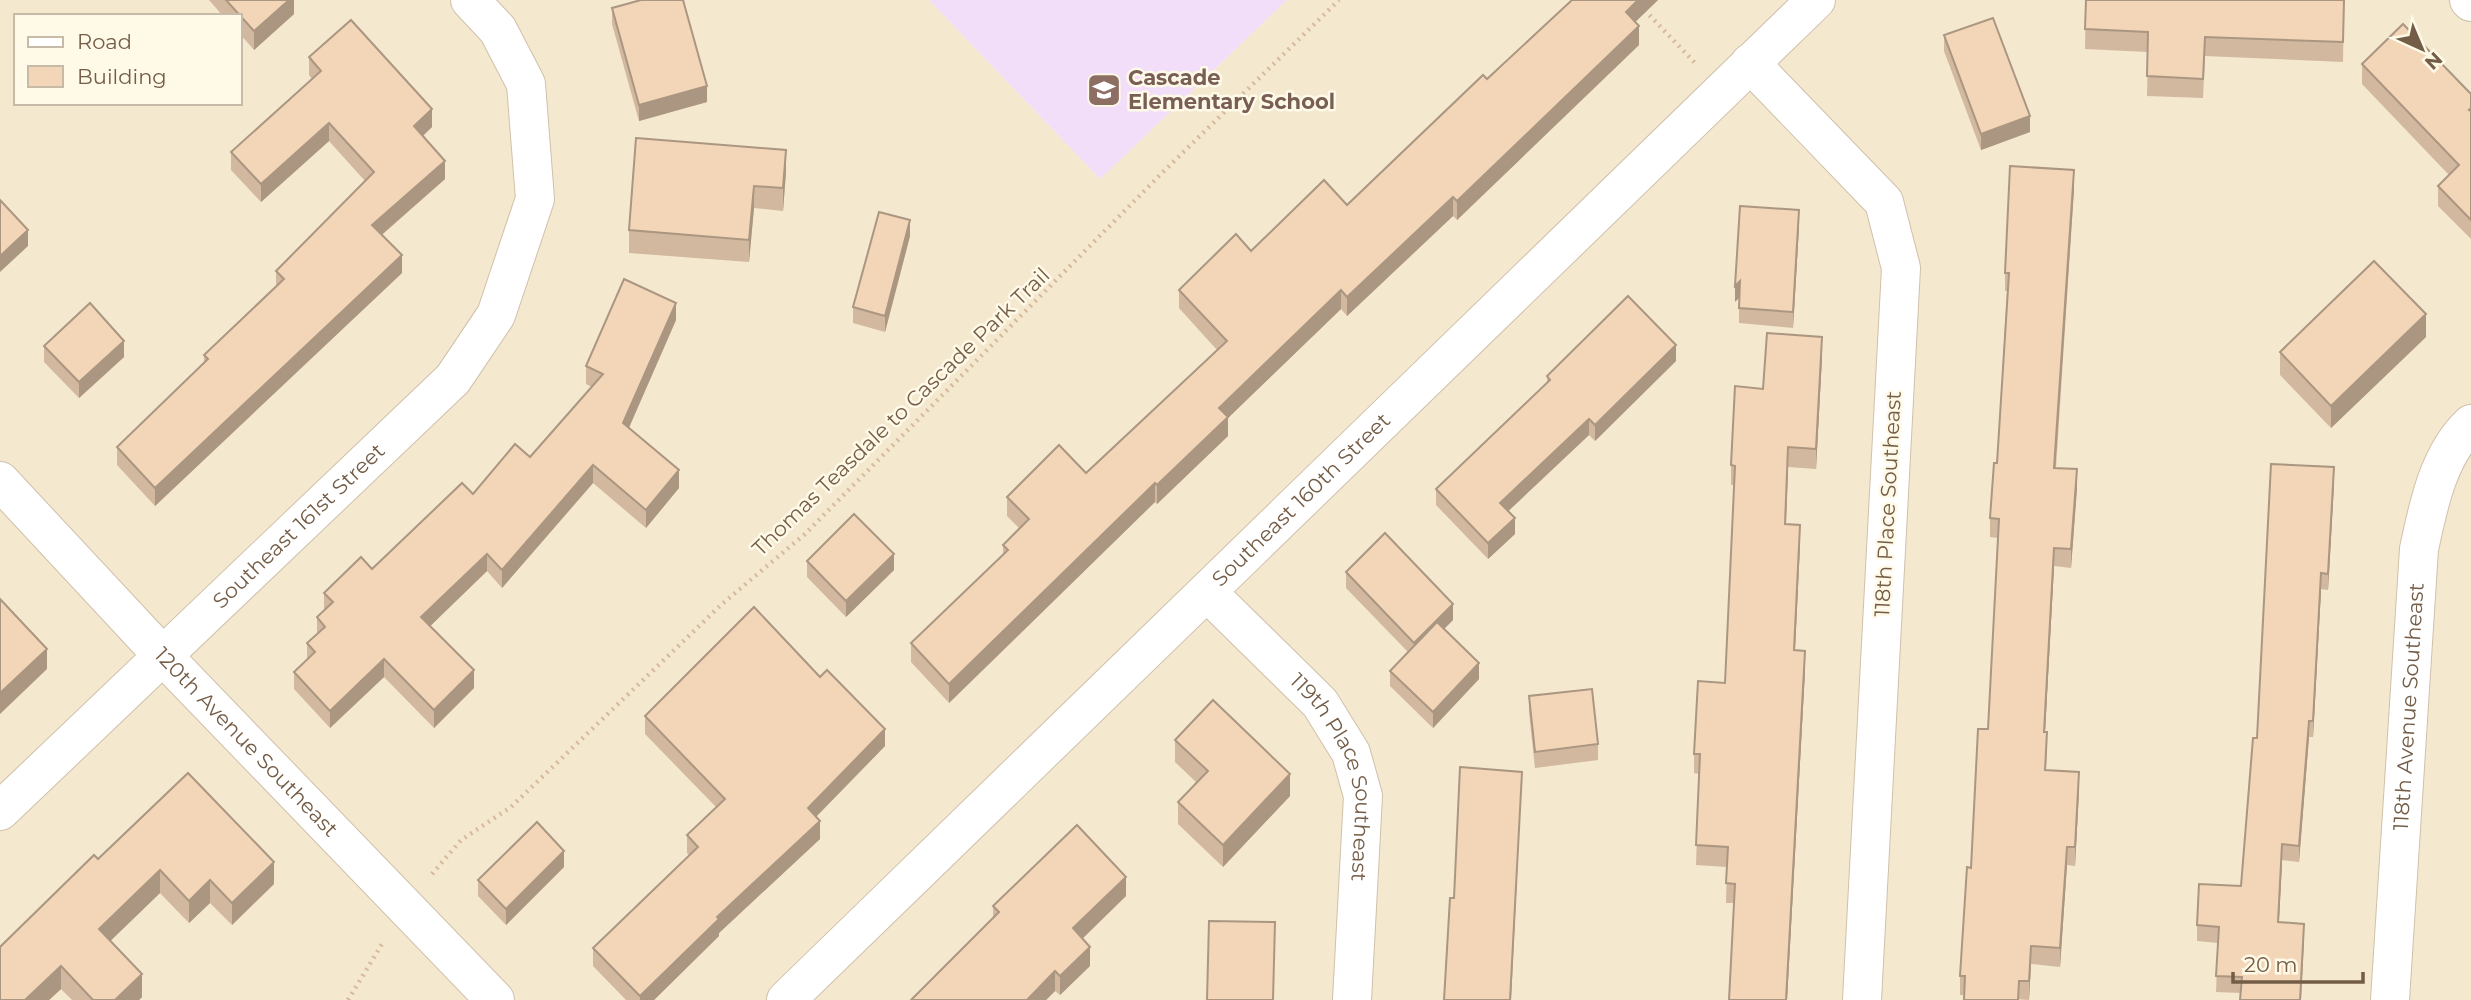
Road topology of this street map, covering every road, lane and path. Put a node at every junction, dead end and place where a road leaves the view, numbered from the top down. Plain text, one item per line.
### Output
1 (470, 0) edge
2 (1339, 0) edge
3 (1635, 0) edge
4 (1816, 0) edge
5 (1750, 63) junction
6 (1722, 91) junction
7 (2471, 424) edge
8 (0, 481) edge
9 (1208, 593) junction
10 (164, 657) junction
11 (0, 811) edge
12 (405, 907) junction
13 (348, 1000) edge
14 (495, 1000) edge
15 (786, 1000) edge
16 (1352, 1000) edge
17 (1862, 1000) edge
18 (2390, 1000) edge

1 - 10 street, Southeast 161st Street
2 - 12 path, Thomas Teasdale to Cascade Park Trail
3 - 6 path
4 - 5 street, Southeast 160th Street
5 - 6 street, Southeast 160th Street
5 - 17 street, 118th Place Southeast
6 - 9 street, Southeast 160th Street
7 - 18 street, 118th Avenue Southeast
8 - 10 street, 120th Avenue Southeast
9 - 15 street, Southeast 160th Street
9 - 16 street, 119th Place Southeast
10 - 11 street, Southeast 161st Street
10 - 12 street, 120th Avenue Southeast
12 - 13 path, Thomas Teasdale to Cascade Park Trail
12 - 14 street, 120th Avenue Southeast

